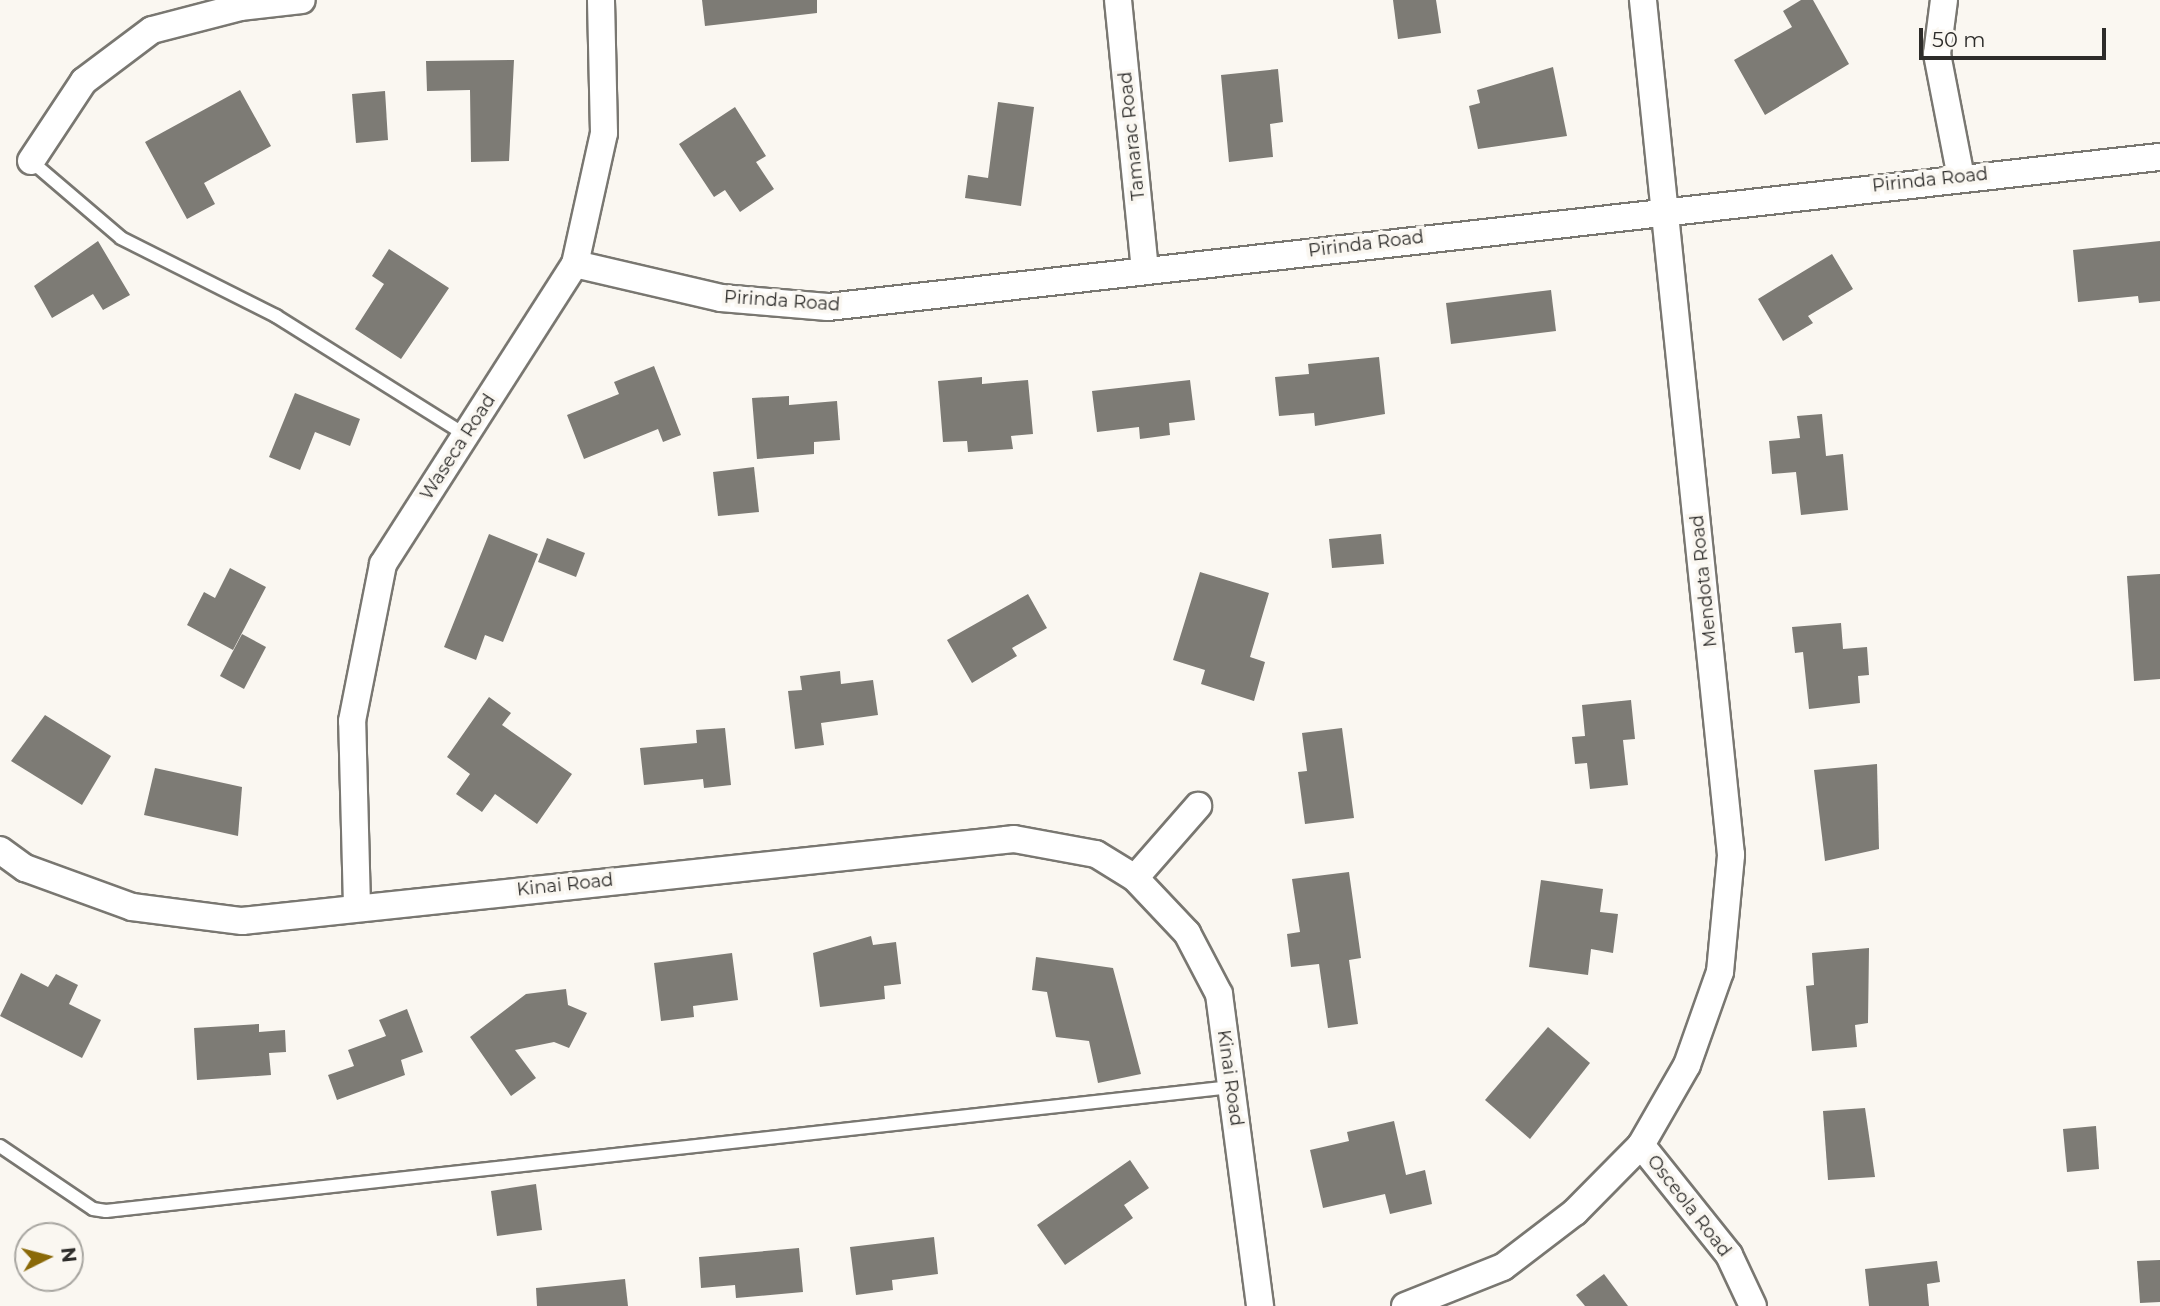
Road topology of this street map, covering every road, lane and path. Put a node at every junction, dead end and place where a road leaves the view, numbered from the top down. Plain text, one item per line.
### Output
1 (302, 0) edge
2 (601, 0) edge
3 (1118, 0) edge
4 (1643, 0) edge
5 (1944, 0) edge
6 (2160, 157) edge
7 (31, 161) joint
8 (1961, 177) junction
9 (1667, 208) junction
10 (576, 264) junction
11 (1145, 271) junction
12 (466, 435) junction
13 (1198, 806) dead end
14 (0, 850) edge
15 (1135, 878) junction
16 (357, 906) junction
17 (1231, 1087) junction
18 (1641, 1145) junction
19 (0, 1146) edge
20 (1260, 1306) edge
21 (1405, 1306) edge
22 (1752, 1306) edge

1 - 7 street
2 - 10 street, Waseca Road
3 - 11 street, Tamarac Road
4 - 9 street, Mendota Road
5 - 8 street
6 - 8 street, Pirinda Road
7 - 12 lane
8 - 9 street, Pirinda Road
9 - 11 street, Pirinda Road
9 - 18 street, Mendota Road
10 - 11 street, Pirinda Road
10 - 12 street, Waseca Road
12 - 16 street, Waseca Road
13 - 15 street
14 - 16 street, Kinai Road
15 - 16 street, Kinai Road
15 - 17 street, Kinai Road
17 - 19 lane
17 - 20 street, Kinai Road
18 - 21 street, Mendota Road
18 - 22 street, Osceola Road

